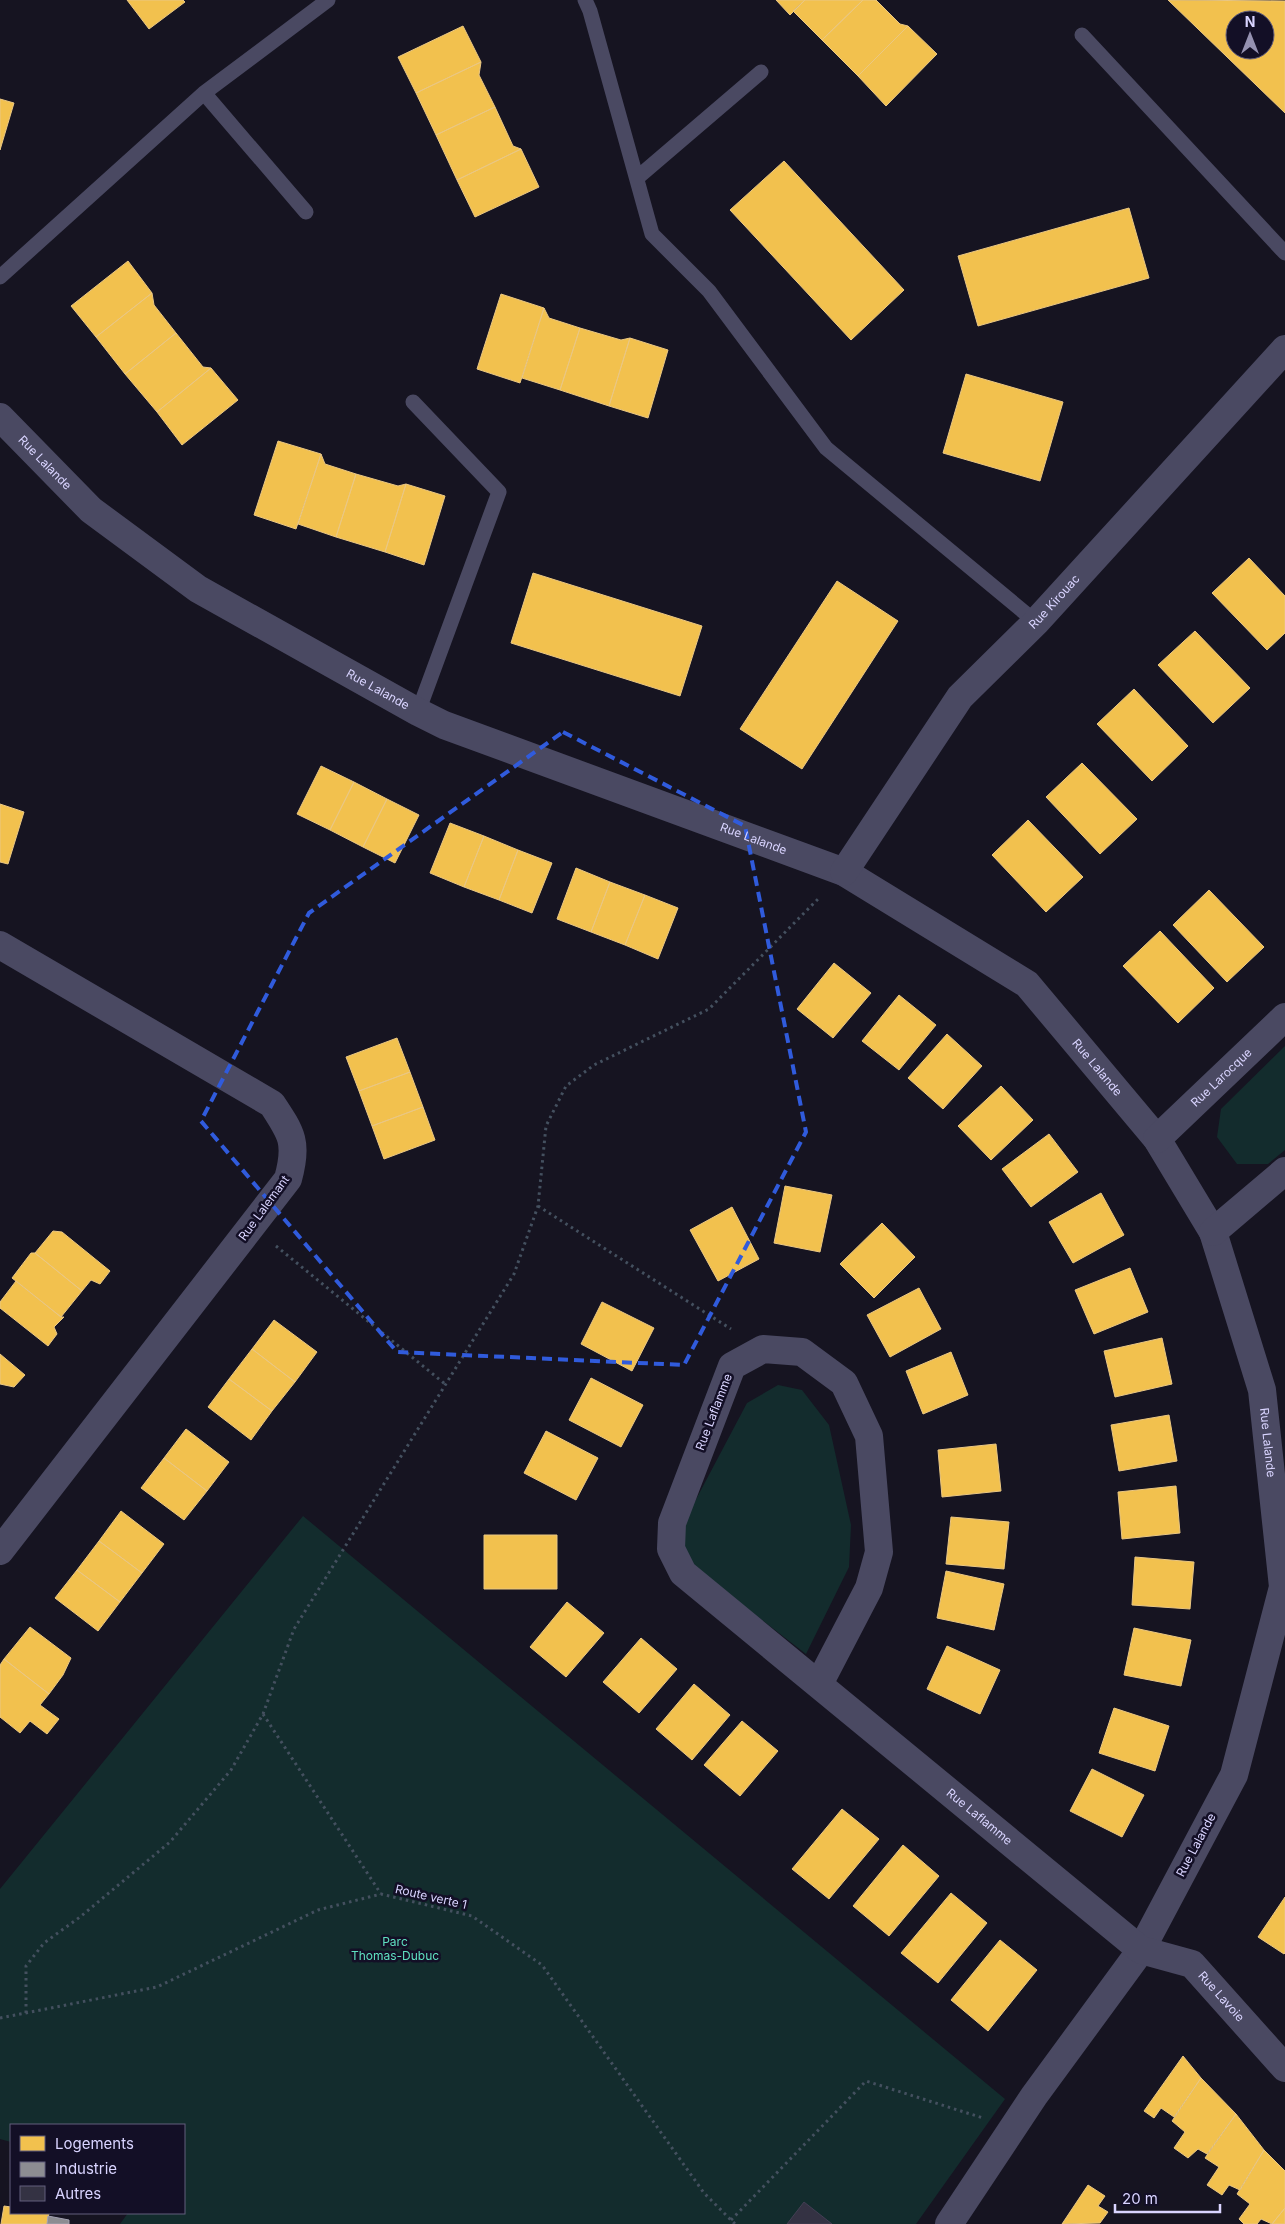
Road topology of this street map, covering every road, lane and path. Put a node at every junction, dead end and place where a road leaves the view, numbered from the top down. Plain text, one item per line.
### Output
1 (328, 0) edge
2 (585, 0) edge
3 (1082, 34) dead end
4 (761, 72) dead end
5 (204, 93) junction
6 (637, 178) junction
7 (306, 212) dead end
8 (1285, 253) edge
9 (0, 277) edge
10 (1285, 349) edge
11 (413, 402) dead end
12 (0, 418) edge
13 (1036, 622) junction
14 (418, 712) junction
15 (844, 872) junction
16 (0, 945) edge
17 (1285, 1017) edge
18 (1157, 1138) junction
19 (1285, 1171) edge
20 (538, 1206) junction
21 (252, 1227) junction
22 (1213, 1232) junction
23 (763, 1350) junction
24 (445, 1384) junction
25 (0, 1551) edge
26 (1284, 1587) edge
27 (819, 1684) junction
28 (263, 1714) junction
29 (381, 1894) junction
30 (1141, 1950) junction
31 (26, 2013) junction
32 (0, 2018) edge
33 (1285, 2068) edge
34 (1014, 2127) junction
35 (731, 2220) junction
36 (957, 2220) edge
37 (735, 2224) edge

1 - 5 lane
2 - 6 lane
3 - 8 lane
4 - 6 lane
5 - 7 lane
5 - 9 lane
6 - 13 lane
10 - 13 street, Rue Kirouac
11 - 14 lane
12 - 14 street, Rue Lalande
13 - 15 street, Rue Kirouac
14 - 15 street, Rue Lalande
15 - 18 street, Rue Lalande
15 - 20 path
16 - 21 street, Rue Lalemant
17 - 18 street, Rue Larocque
18 - 22 street, Rue Lalande
19 - 22 street
20 - 23 path
20 - 24 path
21 - 24 path
21 - 25 street, Rue Lalemant
22 - 26 street, Rue Lalande
23 - 27 street
23 - 27 street, Rue Laflamme
24 - 28 path
26 - 30 street, Rue Lalande
27 - 30 street, Rue Laflamme
28 - 29 path
28 - 31 path
29 - 31 path, Route verte 1
29 - 35 path, Route verte 1
30 - 33 street, Rue Lavoie
30 - 34 street, Rue Lalande
31 - 32 path, Route verte 1
34 - 35 path
34 - 36 street, Rue Lalande
35 - 37 path, Route verte 1

